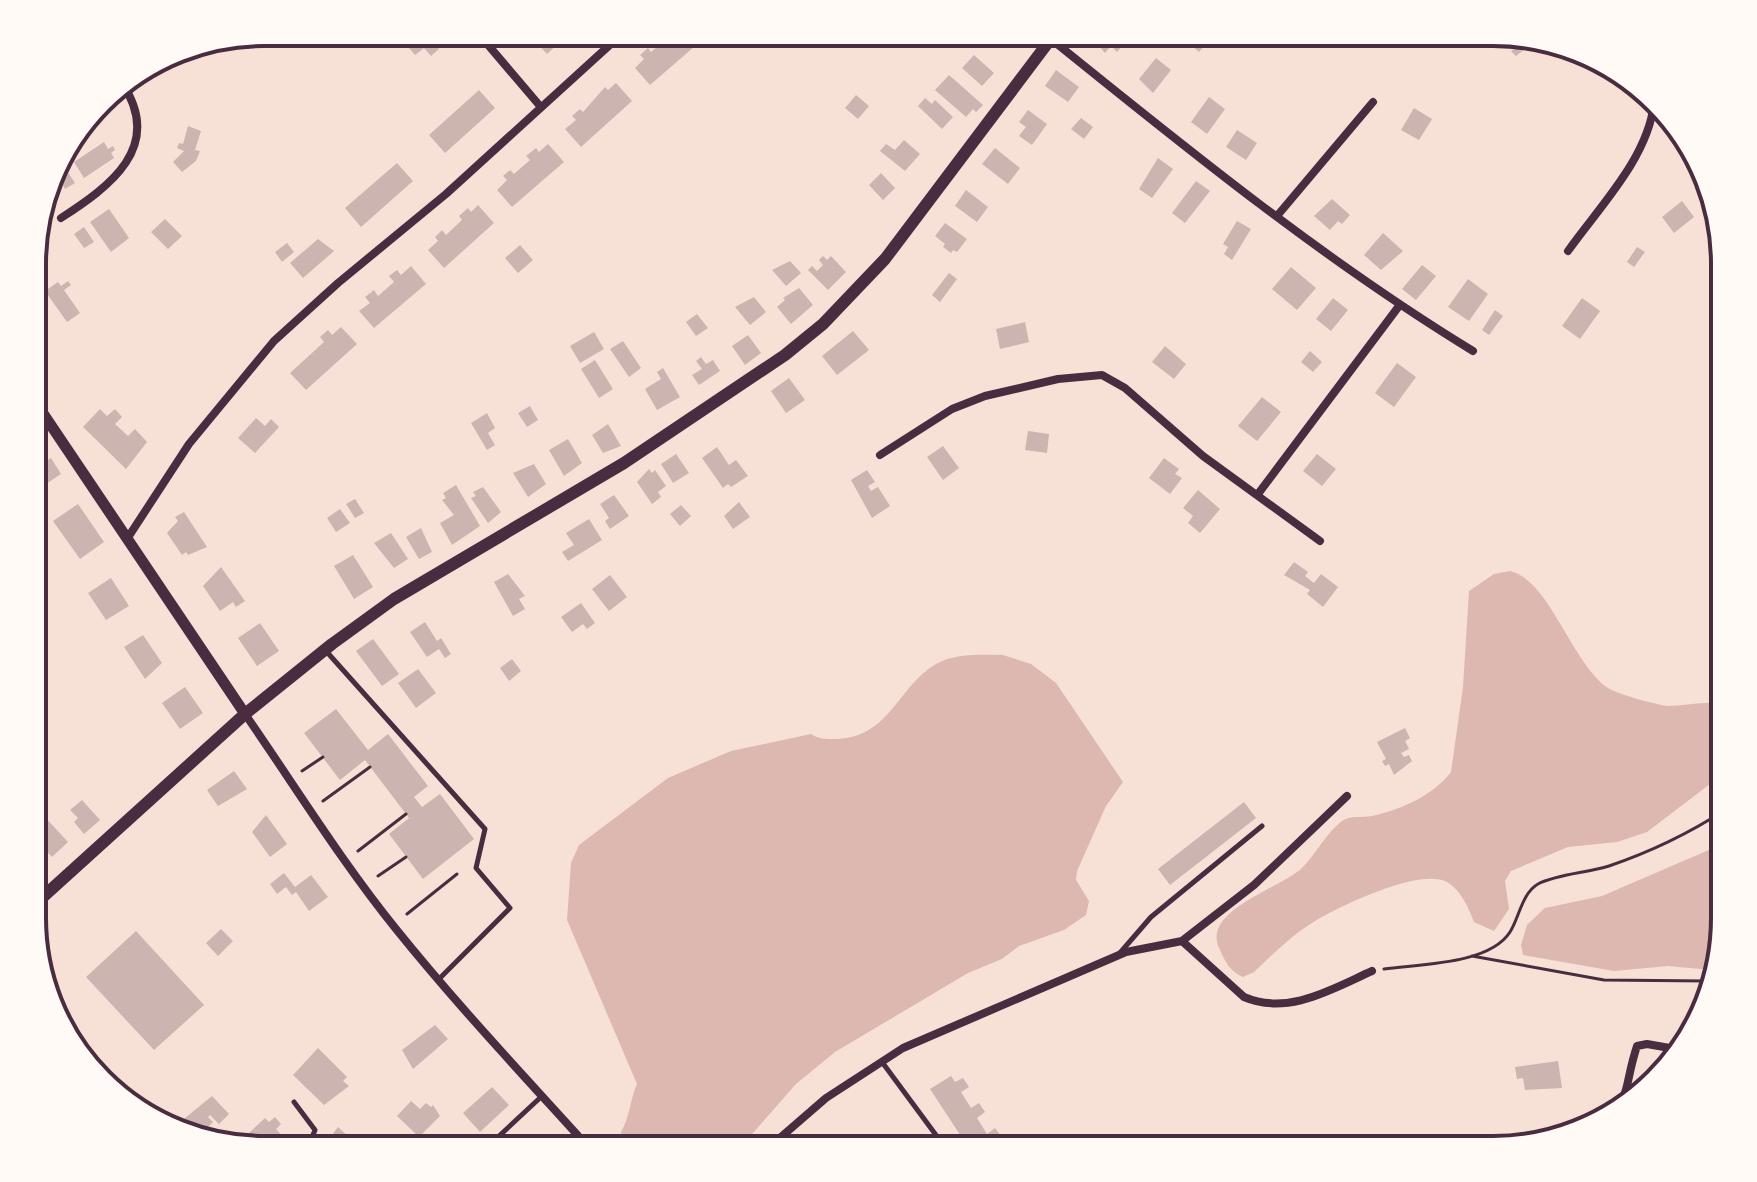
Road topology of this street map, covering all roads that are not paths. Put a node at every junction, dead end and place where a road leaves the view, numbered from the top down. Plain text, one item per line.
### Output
1 (489, 46) edge
2 (608, 46) edge
3 (1046, 46) edge
4 (1066, 46) edge
5 (126, 95) edge
6 (1373, 102) dead end
7 (540, 106) junction
8 (1652, 116) edge
9 (1277, 216) junction
10 (61, 218) dead end
11 (1568, 251) dead end
12 (1399, 306) junction
13 (1473, 351) dead end
14 (46, 418) edge
15 (880, 455) dead end
16 (1258, 494) junction
17 (127, 539) junction
18 (1320, 541) dead end
19 (325, 650) junction
20 (245, 714) junction
21 (1347, 796) dead end
22 (1262, 826) dead end
23 (46, 894) edge
24 (1182, 941) junction
25 (1118, 955) junction
26 (1372, 971) road end
27 (438, 980) junction
28 (1668, 1048) edge
29 (881, 1061) junction
30 (1629, 1089) edge
31 (542, 1096) junction
32 (294, 1102) dead end
33 (313, 1136) edge
34 (499, 1136) edge
35 (578, 1136) edge
36 (782, 1136) edge
37 (937, 1136) edge

1 - 7 street
2 - 7 street
3 - 19 main road
4 - 9 street
5 - 10 street
6 - 9 street
7 - 17 street
8 - 11 street
9 - 12 street
12 - 13 street
12 - 16 street
14 - 17 street
15 - 16 street
16 - 18 street
17 - 20 street
19 - 20 main road
19 - 27 lane
20 - 23 main road
20 - 27 street
21 - 24 street
22 - 25 lane
24 - 25 street
24 - 26 street
25 - 29 street
27 - 31 street
28 - 30 street
29 - 36 street
29 - 37 lane
31 - 34 lane
31 - 35 street
32 - 33 lane

